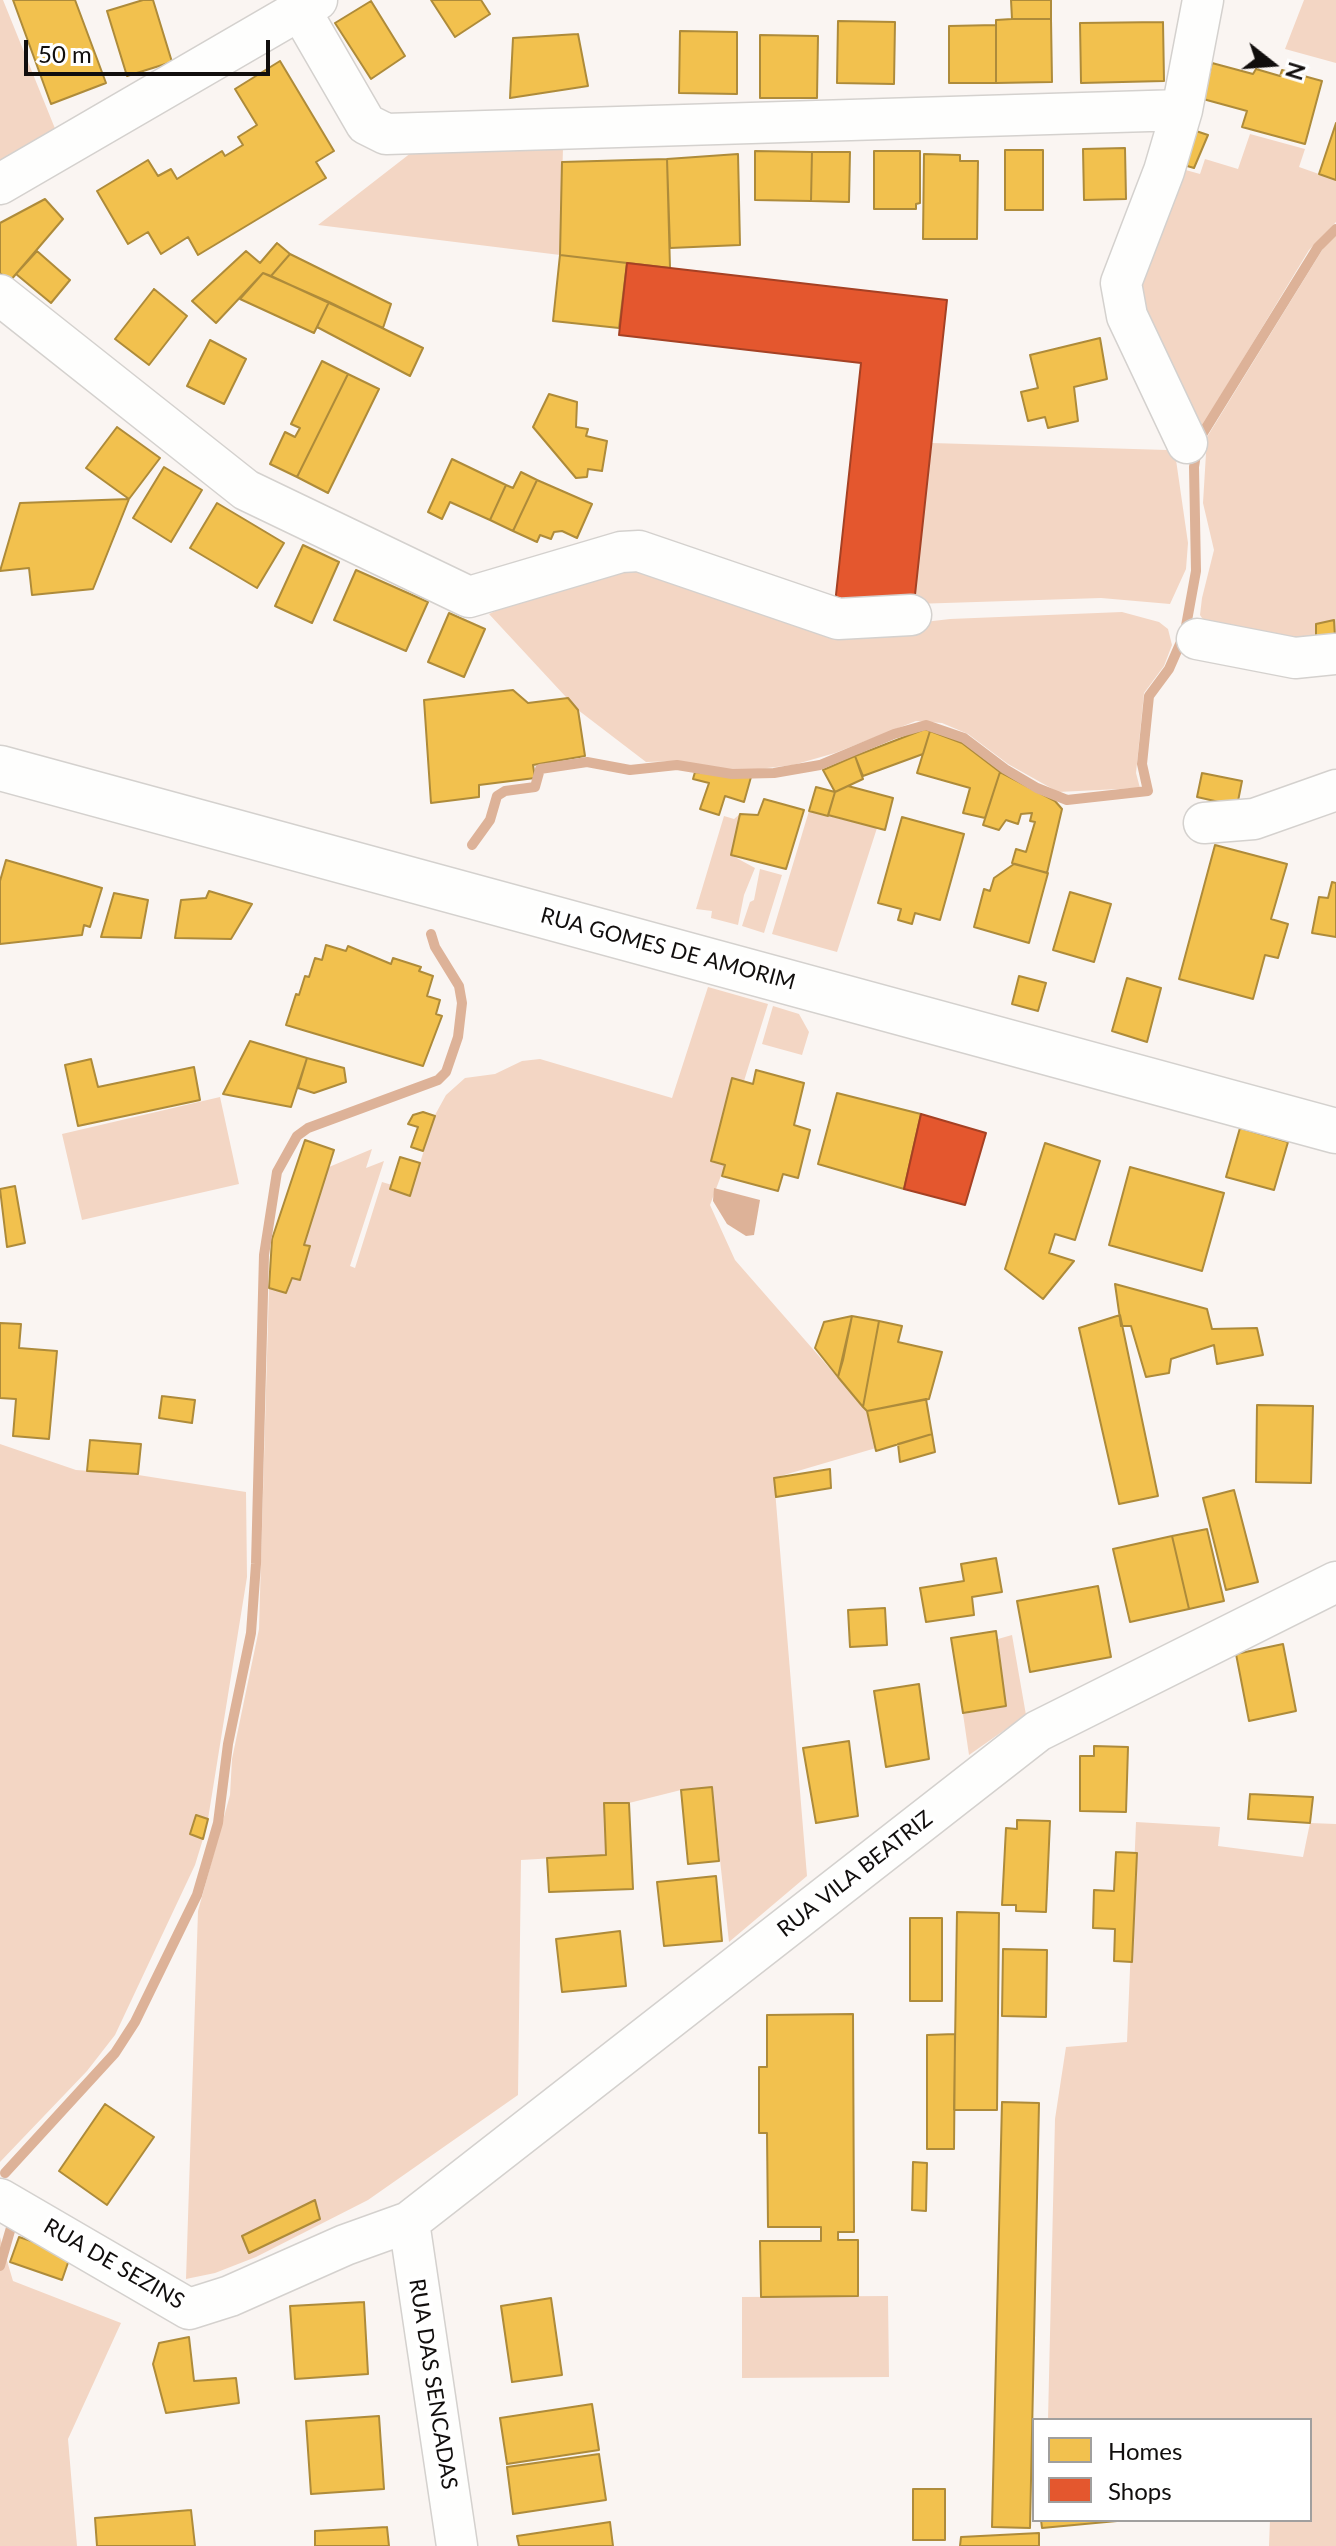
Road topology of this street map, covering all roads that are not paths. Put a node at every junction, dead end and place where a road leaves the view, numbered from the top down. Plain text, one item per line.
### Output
1 (1203, 0) edge
2 (308, 5) edge
3 (1182, 110) junction
4 (0, 184) edge
5 (0, 295) edge
6 (1187, 443) dead end
7 (911, 615) dead end
8 (1197, 639) dead end
9 (1336, 654) edge
10 (0, 768) edge
11 (1336, 790) edge
12 (1204, 823) dead end
13 (1336, 1131) edge
14 (1336, 1582) edge
15 (0, 2199) edge
16 (409, 2222) junction
17 (457, 2546) edge

1 - 3 street
2 - 3 street
2 - 4 street
3 - 6 street
5 - 7 street
8 - 9 street
10 - 13 main road, RUA GOMES DE AMORIM
11 - 12 street
14 - 16 street, RUA VILA BEATRIZ
15 - 16 street, RUA DE SEZINS
16 - 17 street, RUA DAS SENCADAS

